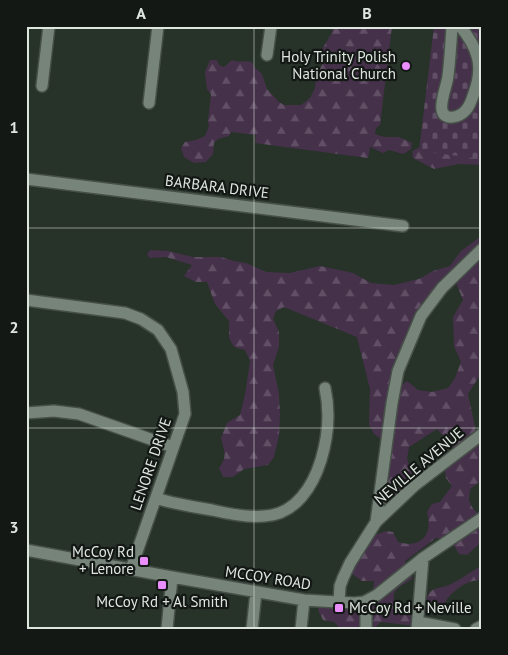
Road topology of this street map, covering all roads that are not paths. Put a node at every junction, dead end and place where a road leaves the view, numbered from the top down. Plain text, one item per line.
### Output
1 (49, 26) edge
2 (158, 26) edge
3 (271, 26) edge
4 (452, 26) edge
5 (460, 26) edge
6 (267, 55) dead end
7 (42, 86) dead end
8 (149, 103) dead end
9 (26, 179) edge
10 (403, 226) dead end
11 (482, 249) edge
12 (26, 300) edge
13 (325, 388) dead end
14 (26, 413) edge
15 (482, 434) edge
16 (174, 447) junction
17 (156, 498) junction
18 (482, 518) edge
19 (376, 522) junction
20 (26, 550) edge
21 (423, 558) junction
22 (131, 569) junction
23 (172, 577) junction
24 (256, 592) junction
25 (304, 600) junction
26 (364, 602) junction
27 (339, 603) junction
28 (418, 625) edge
29 (482, 626) edge
30 (167, 629) edge
31 (252, 629) edge
32 (301, 629) edge
33 (366, 629) edge
34 (455, 629) edge
35 (476, 629) edge

1 - 7 street
2 - 8 street
3 - 6 street
4 - 5 street
9 - 10 street, BARBARA DRIVE
11 - 19 street
12 - 16 street, LENORE DRIVE
13 - 17 street
14 - 16 street
15 - 19 street, NEVILLE AVENUE
16 - 17 street, LENORE DRIVE
17 - 22 street, LENORE DRIVE
18 - 21 street
19 - 27 street, NEVILLE AVENUE
20 - 22 street, MCCOY ROAD
21 - 26 street
21 - 28 street
22 - 23 street, MCCOY ROAD
23 - 24 street, MCCOY ROAD
23 - 30 street
24 - 25 street, MCCOY ROAD
24 - 31 street
25 - 27 street, MCCOY ROAD
25 - 32 street
26 - 27 street, MCCOY ROAD
26 - 33 street
28 - 34 street
29 - 35 street

